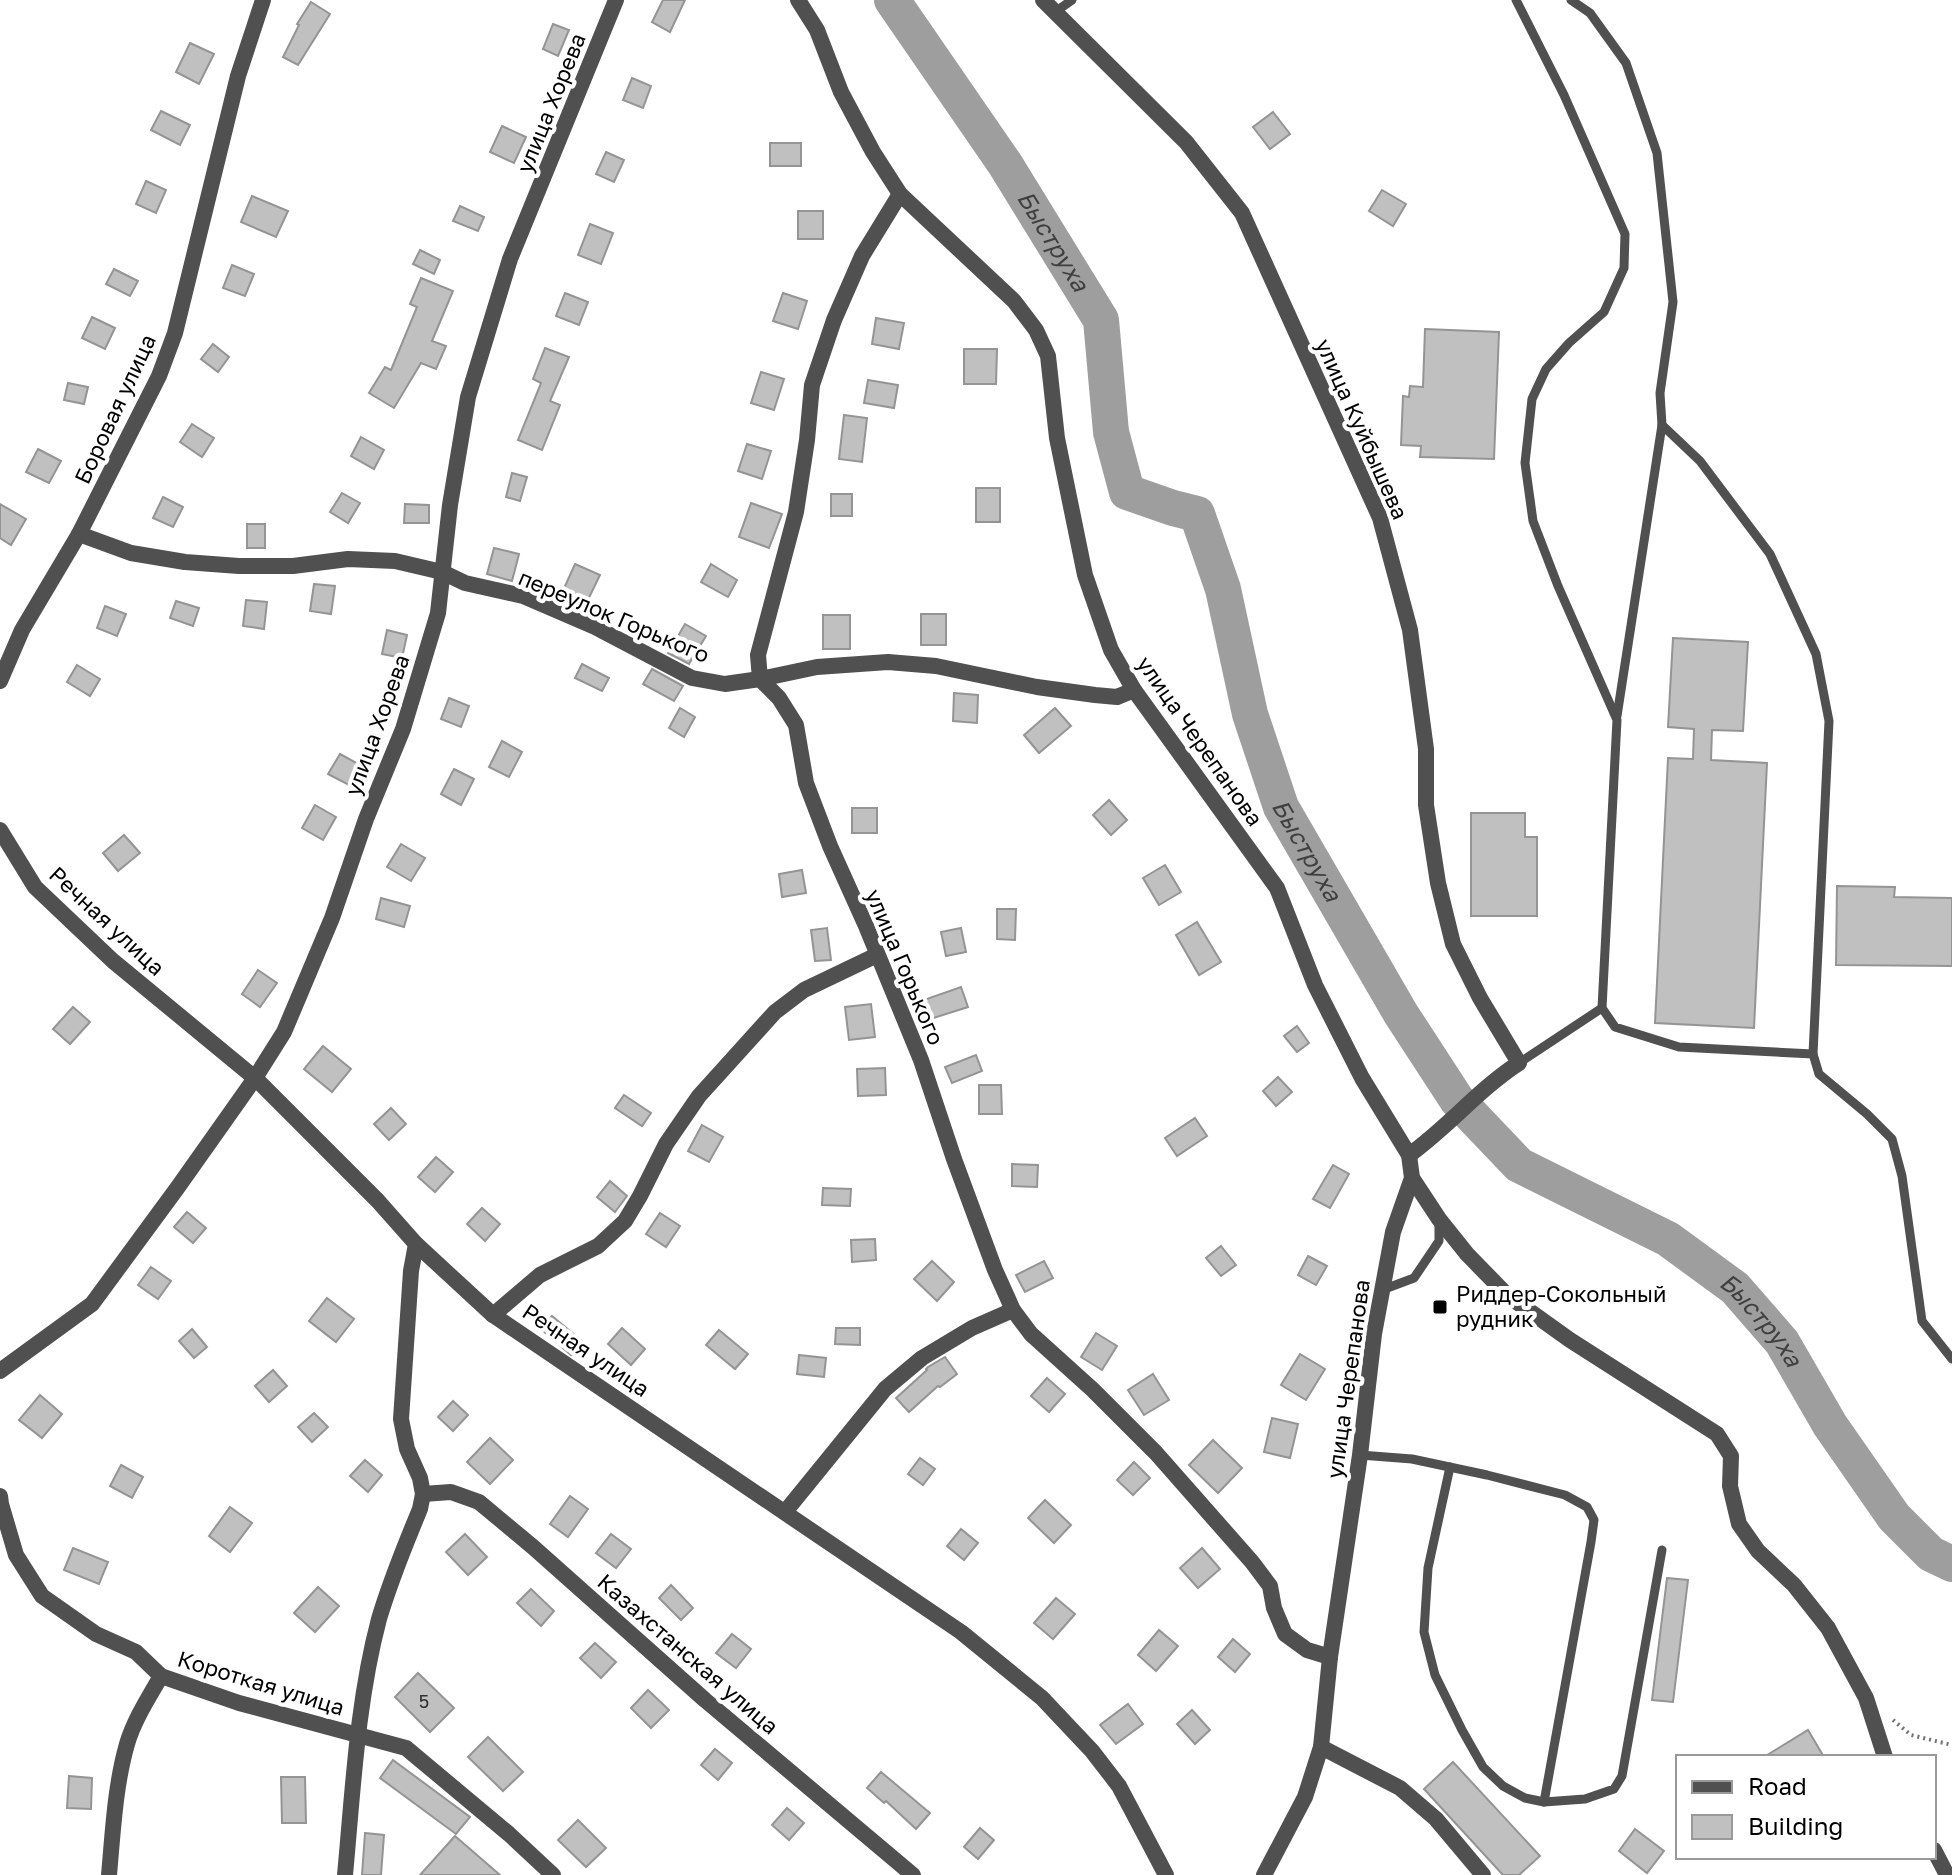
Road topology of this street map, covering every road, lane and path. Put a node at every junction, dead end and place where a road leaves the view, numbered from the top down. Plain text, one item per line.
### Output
1 (263, 0) edge
2 (616, 0) edge
3 (798, 0) edge
4 (1043, 0) edge
5 (1072, 0) edge
6 (1571, 0) edge
7 (1520, 2) edge
8 (1055, 12) junction
9 (900, 194) junction
10 (1662, 425) junction
11 (79, 534) junction
12 (442, 572) junction
13 (22, 630) junction
14 (0, 639) edge
15 (760, 679) junction
16 (0, 681) edge
17 (1134, 690) junction
18 (1617, 720) junction
19 (0, 830) edge
20 (877, 955) junction
21 (1602, 1008) junction
22 (1813, 1054) junction
23 (1519, 1063) junction
24 (255, 1078) junction
25 (1409, 1155) junction
26 (1412, 1178) junction
27 (1439, 1219) junction
28 (416, 1244) junction
29 (1382, 1290) junction
30 (1013, 1310) junction
31 (493, 1315) junction
32 (1952, 1359) edge
33 (0, 1371) edge
34 (1360, 1455) junction
35 (1450, 1467) junction
36 (423, 1494) junction
37 (0, 1496) edge
38 (785, 1512) junction
39 (1662, 1550) dead end
40 (1330, 1657) junction
41 (161, 1676) junction
42 (1866, 1698) junction
43 (358, 1735) junction
44 (1952, 1745) edge
45 (1321, 1747) junction
46 (1884, 1755) edge
47 (1544, 1802) junction
48 (1936, 1854) edge
49 (109, 1875) edge
50 (345, 1875) edge
51 (553, 1875) edge
52 (913, 1875) edge
53 (1166, 1875) edge
54 (1264, 1875) edge
55 (1483, 1875) edge
56 (1947, 1875) edge

1 - 11 street, Боровая улица
2 - 12 street, улица Хорева
3 - 9 street, улица Черепанова
4 - 8 street, улица Куйбышева
5 - 8 lane
6 - 10 lane
7 - 18 lane
8 - 23 street, улица Куйбышева
9 - 15 street
9 - 17 street, улица Черепанова
10 - 18 lane
10 - 22 lane
11 - 12 street, переулок Горького
11 - 13 street, Боровая улица
12 - 15 street, переулок Горького
12 - 24 street, улица Хорева
13 - 14 street
13 - 16 street, Боровая улица
15 - 17 street, переулок Горького
15 - 20 street, улица Горького
17 - 25 street, улица Черепанова
18 - 21 lane
19 - 24 street, Речная улица
20 - 30 street, улица Горького
20 - 31 street
21 - 22 lane
21 - 23 lane
22 - 32 lane
23 - 25 street
24 - 28 street, Речная улица
24 - 33 street, улица Хорева
25 - 26 street, улица Черепанова
26 - 27 street
26 - 29 street, улица Черепанова
27 - 29 lane
27 - 42 street
28 - 31 street, Речная улица
28 - 36 street
29 - 34 street, улица Черепанова
30 - 38 street
30 - 40 street, улица Горького
31 - 38 street, Речная улица
34 - 35 lane
34 - 40 street, улица Черепанова
35 - 47 lane
35 - 47 lane
36 - 43 street
36 - 52 street, Казахстанская улица
37 - 41 street, Короткая улица
38 - 53 street, Речная улица
39 - 47 lane
40 - 45 street, улица Черепанова
41 - 43 street, Короткая улица
41 - 49 street
42 - 44 path
42 - 46 street
43 - 50 street
43 - 51 street, Короткая улица
45 - 54 street, улица Черепанова
45 - 55 street
48 - 56 street

